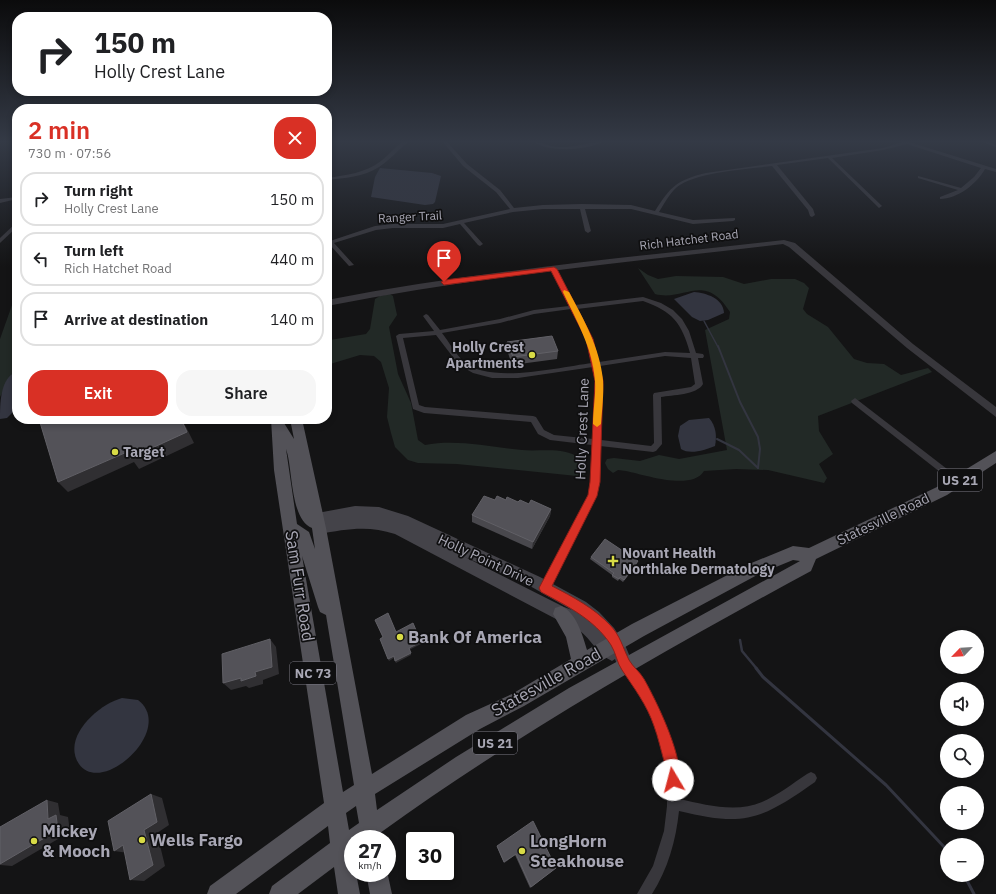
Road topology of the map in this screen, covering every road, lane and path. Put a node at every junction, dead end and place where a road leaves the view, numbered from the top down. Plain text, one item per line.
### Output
1 (490, 184) edge
2 (679, 184) edge
3 (789, 184) edge
4 (856, 184) edge
5 (942, 184) edge
6 (968, 184) edge
7 (960, 189) junction
8 (942, 198) dead end
9 (12, 199) edge
10 (0, 201) edge
11 (582, 206) junction
12 (879, 206) dead end
13 (513, 210) junction
14 (656, 213) junction
15 (812, 215) dead end
16 (733, 219) dead end
17 (461, 222) junction
18 (12, 229) edge
19 (588, 231) dead end
20 (0, 241) edge
21 (332, 242) edge
22 (480, 244) dead end
23 (332, 246) edge
24 (351, 265) dead end
25 (554, 269) junction
26 (332, 302) edge
27 (574, 307) junction
28 (426, 316) dead end
29 (438, 332) junction
30 (694, 355) junction
31 (701, 356) dead end
32 (596, 364) junction
33 (855, 401) dead end
34 (996, 413) edge
35 (278, 424) edge
36 (279, 424) edge
37 (297, 424) edge
38 (596, 444) junction
39 (996, 456) edge
40 (957, 481) junction
41 (318, 523) junction
42 (291, 528) junction
43 (445, 555) junction
44 (810, 555) junction
45 (545, 588) junction
46 (562, 614) junction
47 (612, 646) junction
48 (580, 663) junction
49 (625, 664) junction
50 (343, 666) junction
51 (811, 778) dead end
52 (364, 789) junction
53 (675, 804) junction
54 (335, 808) junction
55 (351, 830) edge
56 (359, 830) edge
57 (371, 830) edge
58 (344, 849) edge
59 (350, 882) edge
60 (379, 882) edge
61 (218, 894) edge
62 (280, 894) edge
63 (348, 894) edge
64 (381, 894) edge
65 (644, 894) edge

1 - 13 street
2 - 14 street
3 - 15 street
4 - 12 street
5 - 7 street
6 - 7 street
7 - 8 street
9 - 10 street
11 - 13 street, Ranger Trail
11 - 14 street, Ranger Trail
11 - 19 street
13 - 17 street, Ranger Trail
14 - 16 street, Ranger Trail
17 - 21 street, Ranger Trail
17 - 22 street
18 - 20 street
23 - 24 street
25 - 26 street, Rich Hatchet Road
25 - 27 street, Holly Crest Lane
25 - 34 street, Rich Hatchet Road
27 - 29 street
27 - 30 street
27 - 32 street, Holly Crest Lane
28 - 29 street
29 - 32 street
29 - 38 street
30 - 31 street
30 - 32 street
30 - 38 street
32 - 38 street, Holly Crest Lane
33 - 40 street
35 - 42 main road, Sam Furr Road / NC 73
36 - 41 main road
37 - 41 main road, Sam Furr Road / NC 73
38 - 45 street, Holly Crest Lane
39 - 40 main road, Statesville Road / US 21
40 - 44 main road, Statesville Road / US 21
41 - 43 main road, Holly Point Drive
41 - 45 main road, Holly Point Drive
41 - 50 main road, Sam Furr Road / NC 73
42 - 50 main road
42 - 54 main road, Sam Furr Road / NC 73
43 - 45 main road
43 - 46 main road, Holly Point Drive
44 - 47 main road, Statesville Road / US 21
44 - 49 main road, Statesville Road / US 21
45 - 47 main road, Holly Point Drive
46 - 47 main road, Holly Point Drive
46 - 48 main road
47 - 48 main road, Statesville Road / US 21
47 - 49 main road, Holly Point Drive
48 - 52 main road, Statesville Road / US 21
49 - 53 street, Holly Point Drive
49 - 57 main road, Statesville Road / US 21
50 - 52 main road, Sam Furr Road / NC 73
51 - 53 street
52 - 54 main road, Statesville Road / US 21
52 - 56 main road, Sam Furr Road / NC 73
53 - 65 street, Holly Point Drive
54 - 55 main road, Sam Furr Road / NC 73
54 - 61 main road, Statesville Road / US 21
58 - 62 main road, Statesville Road / US 21
59 - 63 main road, Sam Furr Road / NC 73
60 - 64 main road

